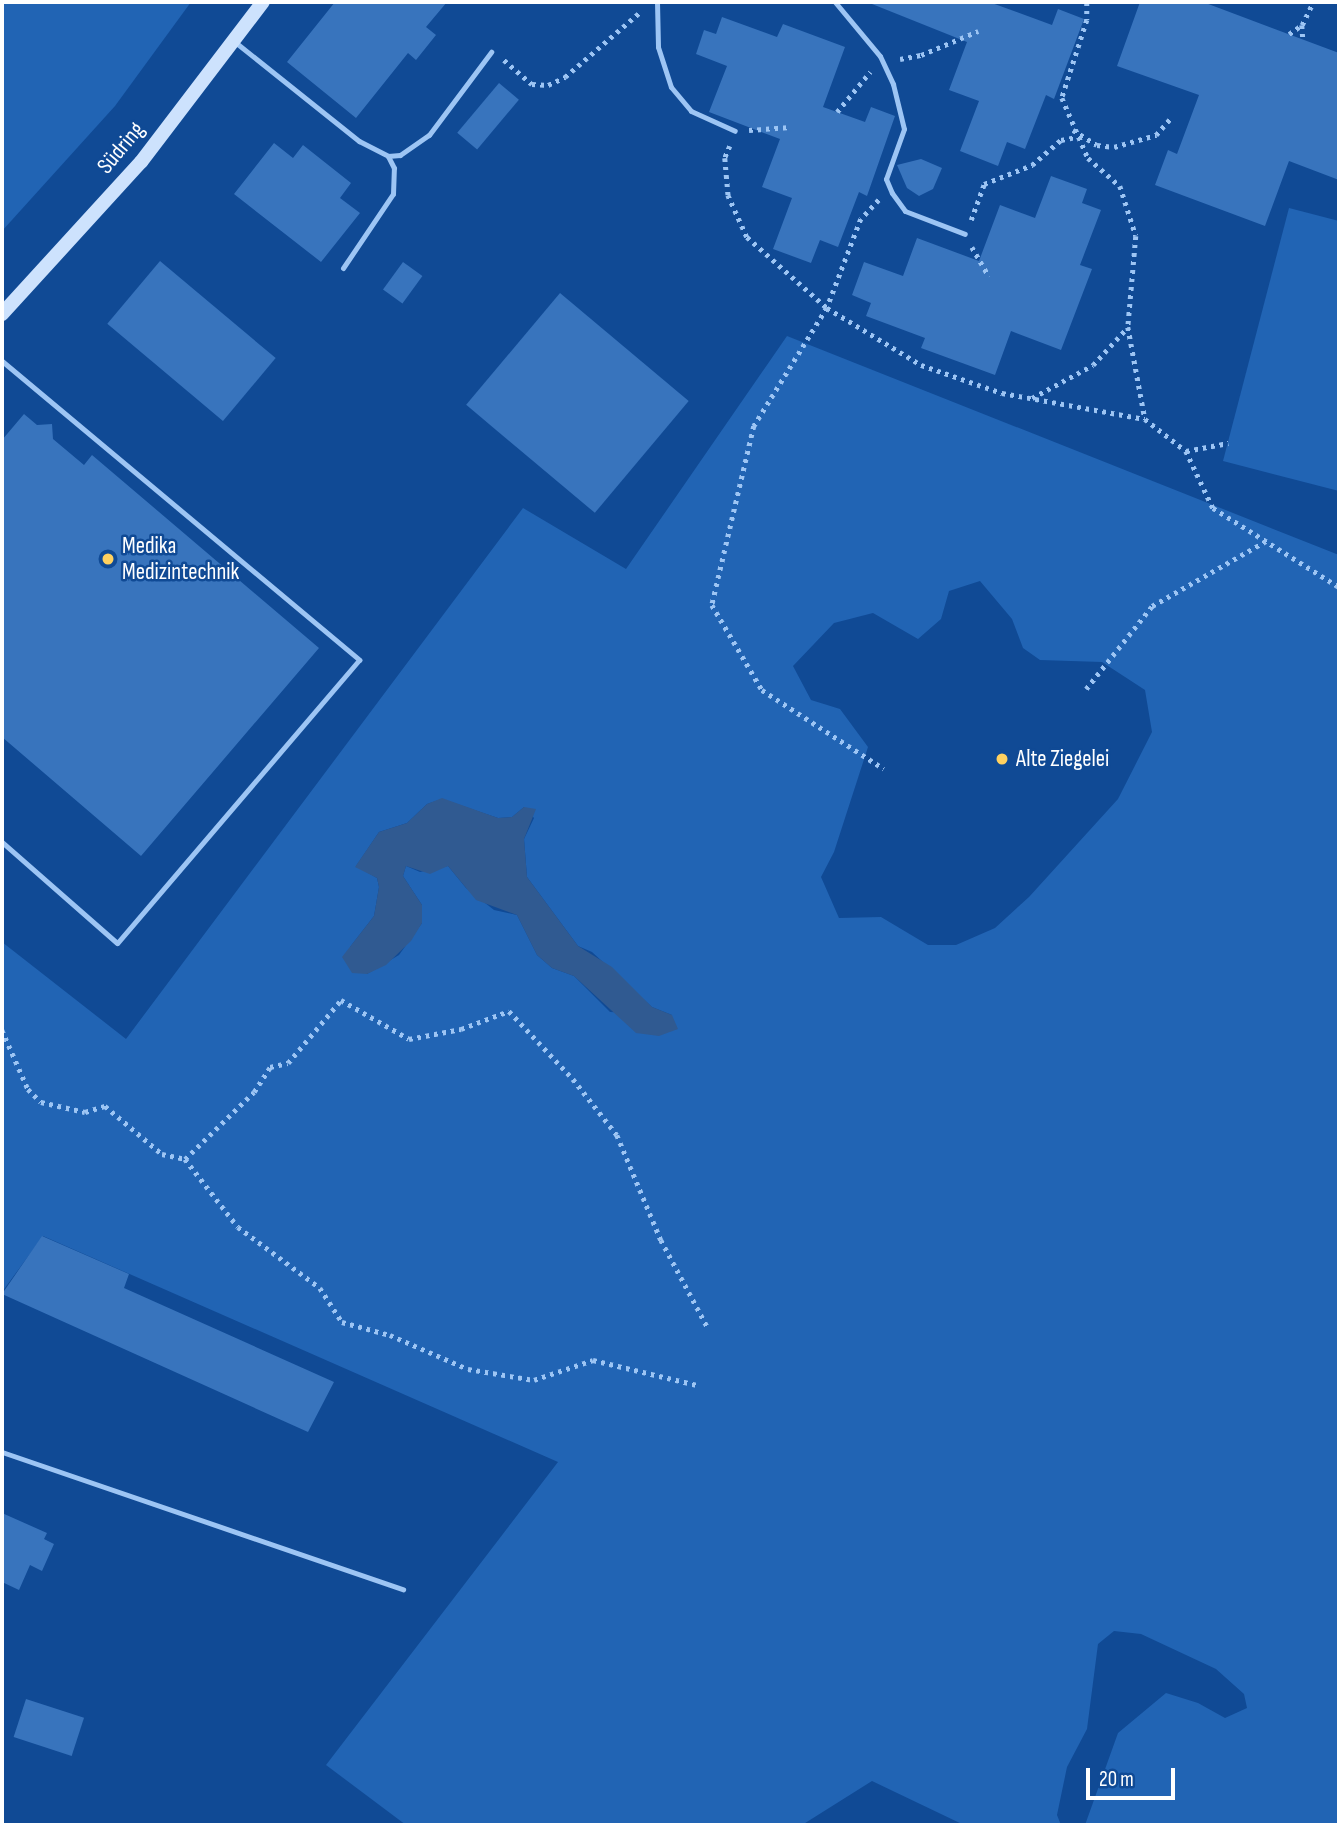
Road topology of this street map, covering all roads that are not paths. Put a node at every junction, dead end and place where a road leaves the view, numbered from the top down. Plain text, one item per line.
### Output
1 (263, 2) edge
2 (835, 2) edge
3 (656, 4) edge
4 (233, 41) junction
5 (491, 51) road end
6 (735, 131) road end
7 (388, 156) junction
8 (965, 234) road end
9 (342, 268) dead end
10 (2, 314) edge
11 (2, 361) edge
12 (2, 842) edge
13 (2, 1452) edge
14 (403, 1589) dead end

1 - 4 street, Südring
2 - 8 lane
3 - 6 lane
4 - 7 lane
4 - 10 street, Südring
5 - 7 lane
7 - 9 lane
11 - 12 lane
13 - 14 lane

